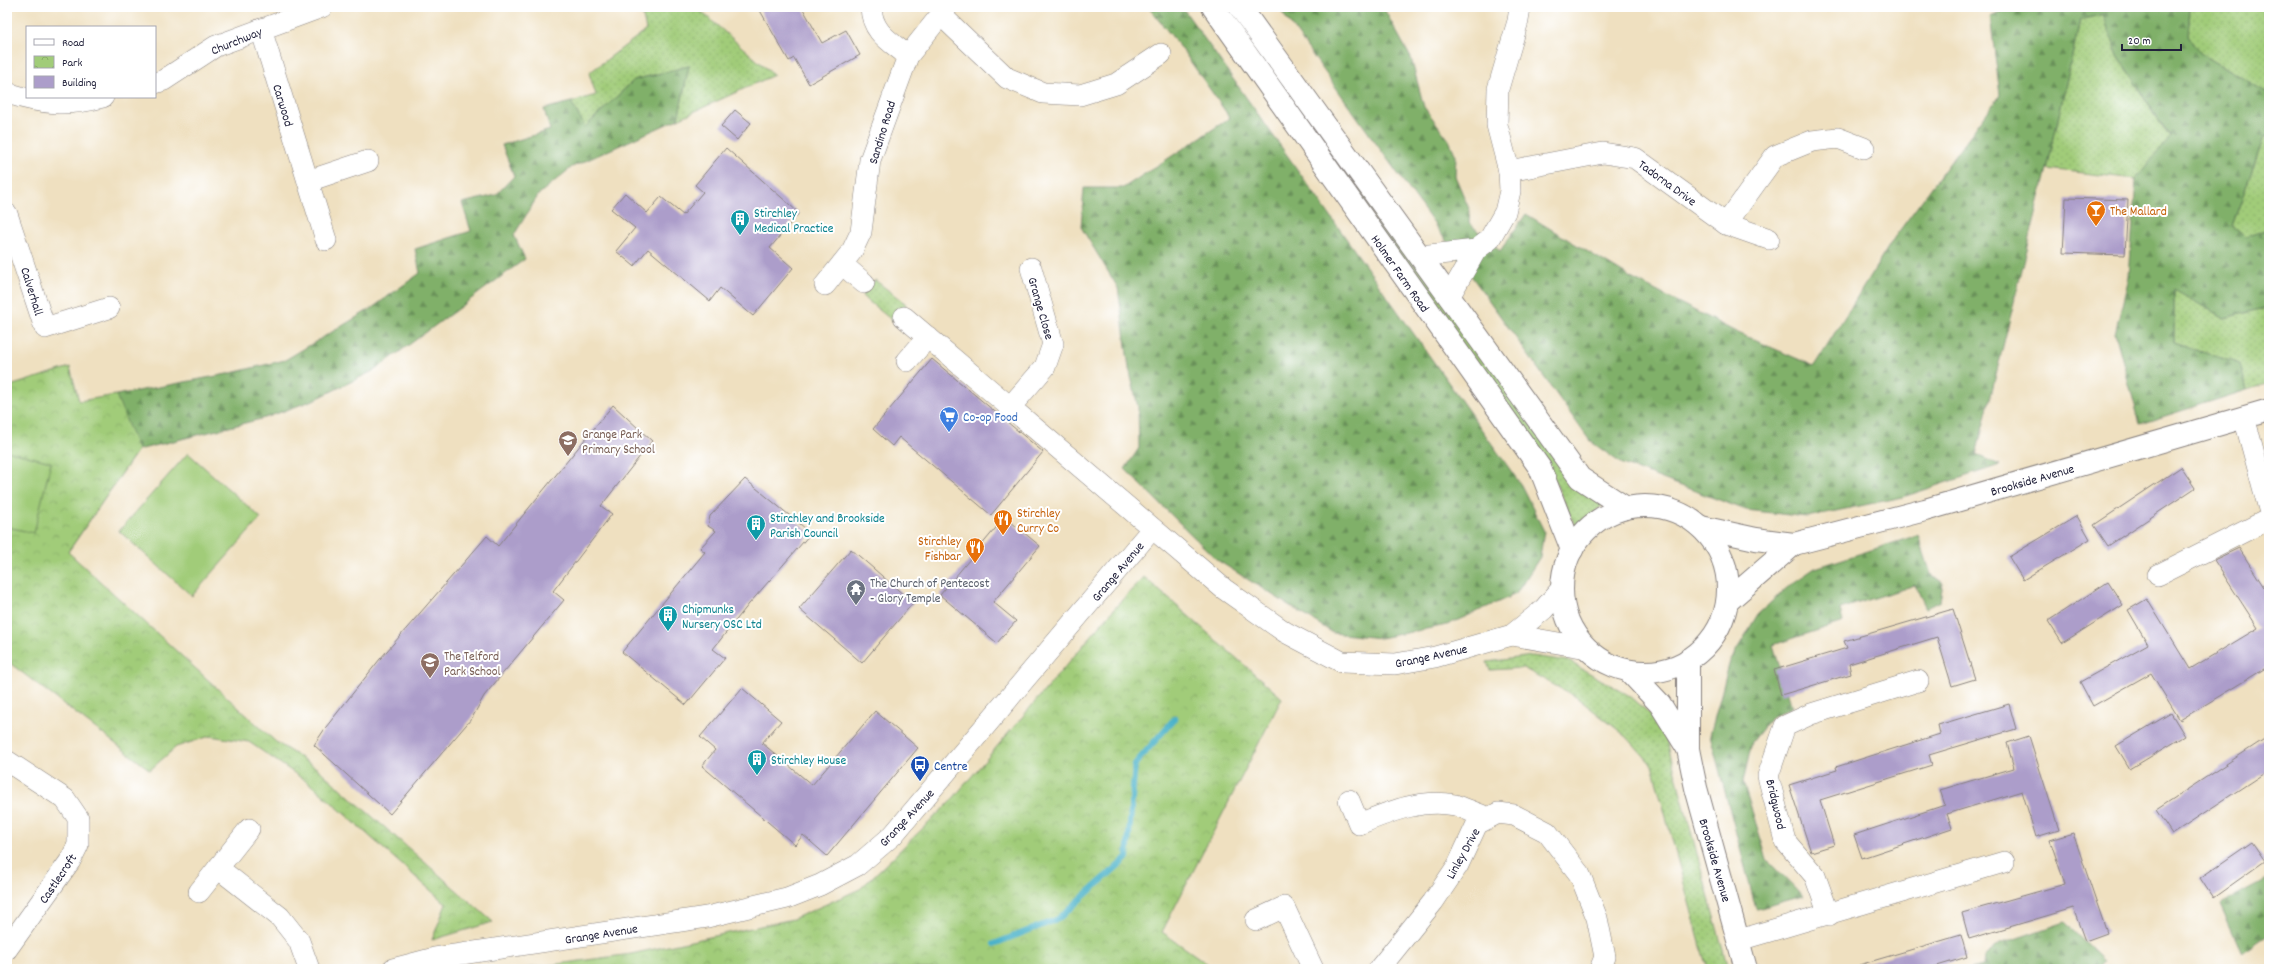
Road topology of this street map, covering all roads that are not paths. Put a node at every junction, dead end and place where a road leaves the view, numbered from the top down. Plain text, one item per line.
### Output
1 (322, 7) edge
2 (871, 7) edge
3 (1213, 7) edge
4 (1240, 7) edge
5 (1520, 7) edge
6 (944, 11) edge
7 (261, 29) junction
8 (1160, 54) dead end
9 (908, 56) junction
10 (156, 83) edge
11 (7, 93) edge
12 (99, 98) edge
13 (1864, 148) dead end
14 (368, 161) dead end
15 (1509, 171) junction
16 (308, 181) junction
17 (7, 214) edge
18 (1726, 224) junction
19 (1770, 239) dead end
20 (326, 240) dead end
21 (1476, 250) junction
22 (1420, 256) junction
23 (842, 264) junction
24 (1031, 268) dead end
25 (864, 283) dead end
26 (825, 285) dead end
27 (1449, 297) junction
28 (108, 308) dead end
29 (904, 317) dead end
30 (928, 337) junction
31 (907, 361) dead end
32 (1011, 406) junction
33 (2269, 410) edge
34 (2244, 417) junction
35 (1626, 508) junction
36 (2269, 509) edge
37 (2269, 519) edge
38 (1701, 527) junction
39 (1152, 529) junction
40 (1794, 544) junction
41 (1572, 550) junction
42 (2158, 575) dead end
43 (1562, 588) junction
44 (1728, 601) junction
45 (1512, 635) junction
46 (1587, 648) junction
47 (1688, 660) junction
48 (1629, 671) junction
49 (1918, 681) dead end
50 (1688, 749) junction
51 (7, 761) edge
52 (1349, 800) dead end
53 (1487, 817) junction
54 (249, 829) dead end
55 (2004, 862) dead end
56 (218, 868) junction
57 (199, 892) dead end
58 (1828, 915) junction
59 (1256, 920) dead end
60 (1739, 940) junction
61 (7, 949) edge
62 (309, 969) edge
63 (392, 969) edge
64 (1313, 969) edge
65 (1379, 969) edge
66 (1600, 969) edge
67 (1746, 969) edge

1 - 7 street, Churchway
2 - 9 street
3 - 41 street, Holmer Farm Road
4 - 22 street, Holmer Farm Road
5 - 15 street
6 - 8 street
6 - 9 street, Sandino Road
7 - 10 street, Churchway
7 - 16 street, Carwood
9 - 23 street, Sandino Road
11 - 12 street
13 - 18 street
14 - 16 street
15 - 18 street, Tadorna Drive
15 - 21 street
16 - 20 street, Carwood
17 - 28 street, Calverhall
18 - 19 street, Tadorna Drive
21 - 22 street
21 - 27 street
22 - 27 street, Holmer Farm Road
23 - 25 street
23 - 26 street, Sandino Road
24 - 32 street, Grange Close
27 - 35 street, Holmer Farm Road
29 - 30 street, Grange Avenue
30 - 31 street
30 - 32 street, Grange Avenue
32 - 39 street, Grange Avenue
33 - 34 street, Brookside Avenue
34 - 36 street
34 - 40 street, Brookside Avenue
35 - 38 street
35 - 41 street
37 - 42 street
38 - 40 street, Brookside Avenue
38 - 44 street
39 - 45 street, Grange Avenue
39 - 63 street, Grange Avenue
40 - 44 street, Brookside Avenue
41 - 43 street
43 - 45 street, Grange Avenue
43 - 46 street
44 - 47 street
45 - 46 street, Grange Avenue
46 - 48 street
47 - 48 street
47 - 50 street, Brookside Avenue
48 - 50 street, Brookside Avenue
49 - 58 street, Bridgwood
50 - 60 street, Brookside Avenue
51 - 61 street, Castlecroft
52 - 53 street
53 - 65 street, Linley Drive
53 - 66 street, Linley Drive
54 - 56 street
55 - 58 street
56 - 57 street
56 - 62 street
58 - 60 street
59 - 64 street
60 - 67 street, Brookside Avenue

